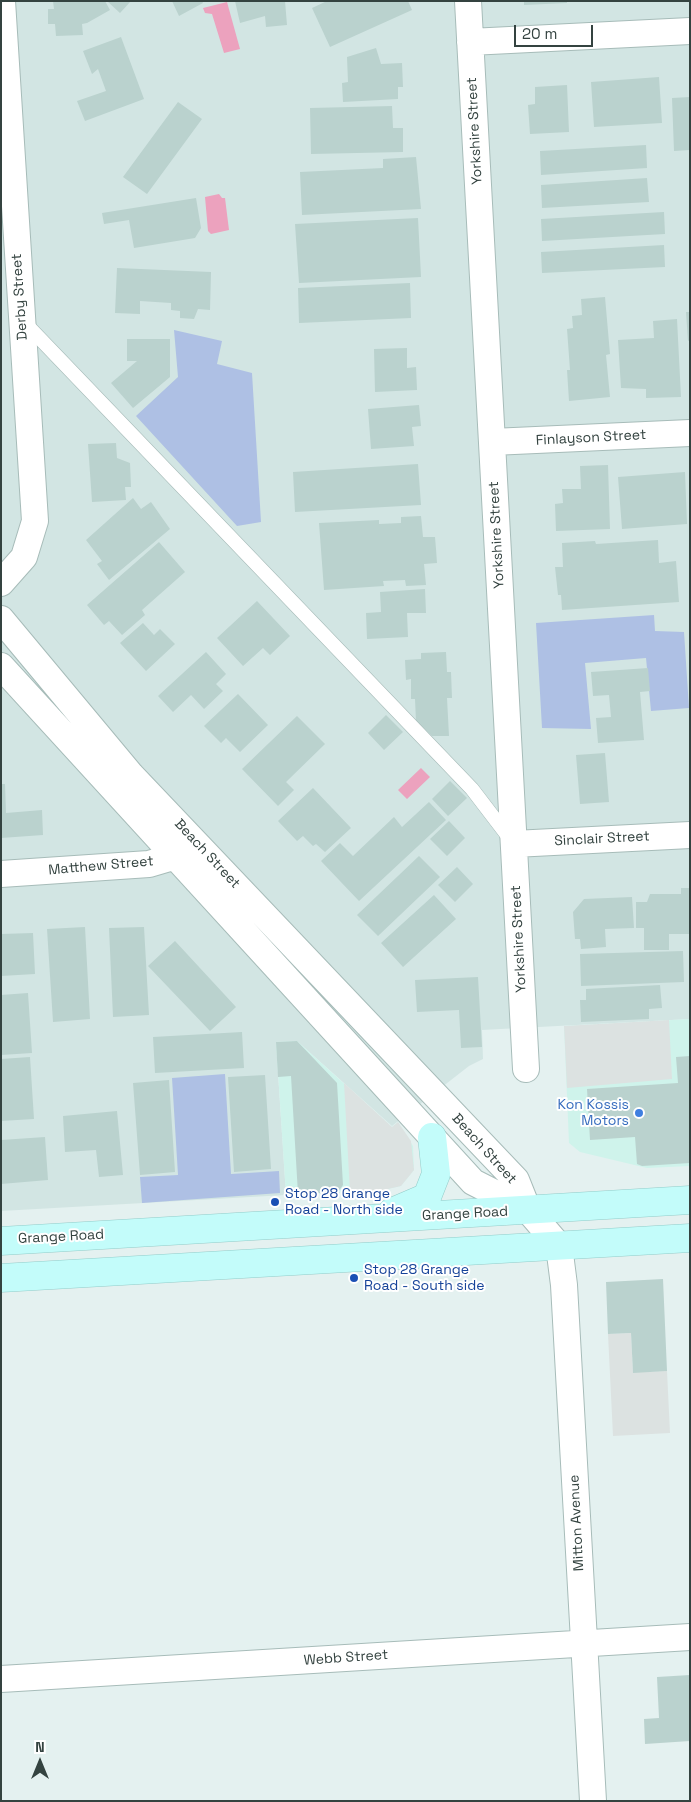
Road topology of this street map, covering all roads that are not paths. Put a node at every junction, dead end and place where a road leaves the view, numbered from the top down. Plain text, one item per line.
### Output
1 (2, 1) edge
2 (468, 1) edge
3 (690, 31) edge
4 (470, 42) junction
5 (22, 319) junction
6 (690, 433) edge
7 (492, 442) junction
8 (1, 583) edge
9 (1, 619) edge
10 (1, 666) edge
11 (690, 835) edge
12 (514, 844) junction
13 (184, 847) junction
14 (1, 874) edge
15 (526, 1069) dead end
16 (432, 1137) junction
17 (690, 1200) edge
18 (528, 1210) junction
19 (379, 1218) junction
20 (690, 1238) edge
21 (1, 1241) edge
22 (559, 1246) junction
23 (1, 1278) edge
24 (690, 1637) edge
25 (584, 1644) junction
26 (1, 1679) edge
27 (593, 1801) edge

1 - 5 street, Derby Street
2 - 4 street, Yorkshire Street
3 - 4 street
4 - 7 street, Yorkshire Street
5 - 8 street, Derby Street
5 - 12 lane
6 - 7 street, Finlayson Street
7 - 12 street, Yorkshire Street
9 - 13 street, Beach Street
10 - 13 street, Beach Street
11 - 12 street, Sinclair Street
12 - 15 street, Yorkshire Street
13 - 14 street, Matthew Street
13 - 16 street, Beach Street
13 - 18 street, Beach Street
16 - 18 street, Beach Street
16 - 19 main road
17 - 18 main road, Grange Road
18 - 19 main road, Grange Road
18 - 22 street
19 - 21 main road, Grange Road
20 - 22 main road
22 - 23 main road
22 - 25 street, Mitton Avenue
24 - 25 street, Webb Street
25 - 26 street, Webb Street
25 - 27 street, Mitton Avenue

